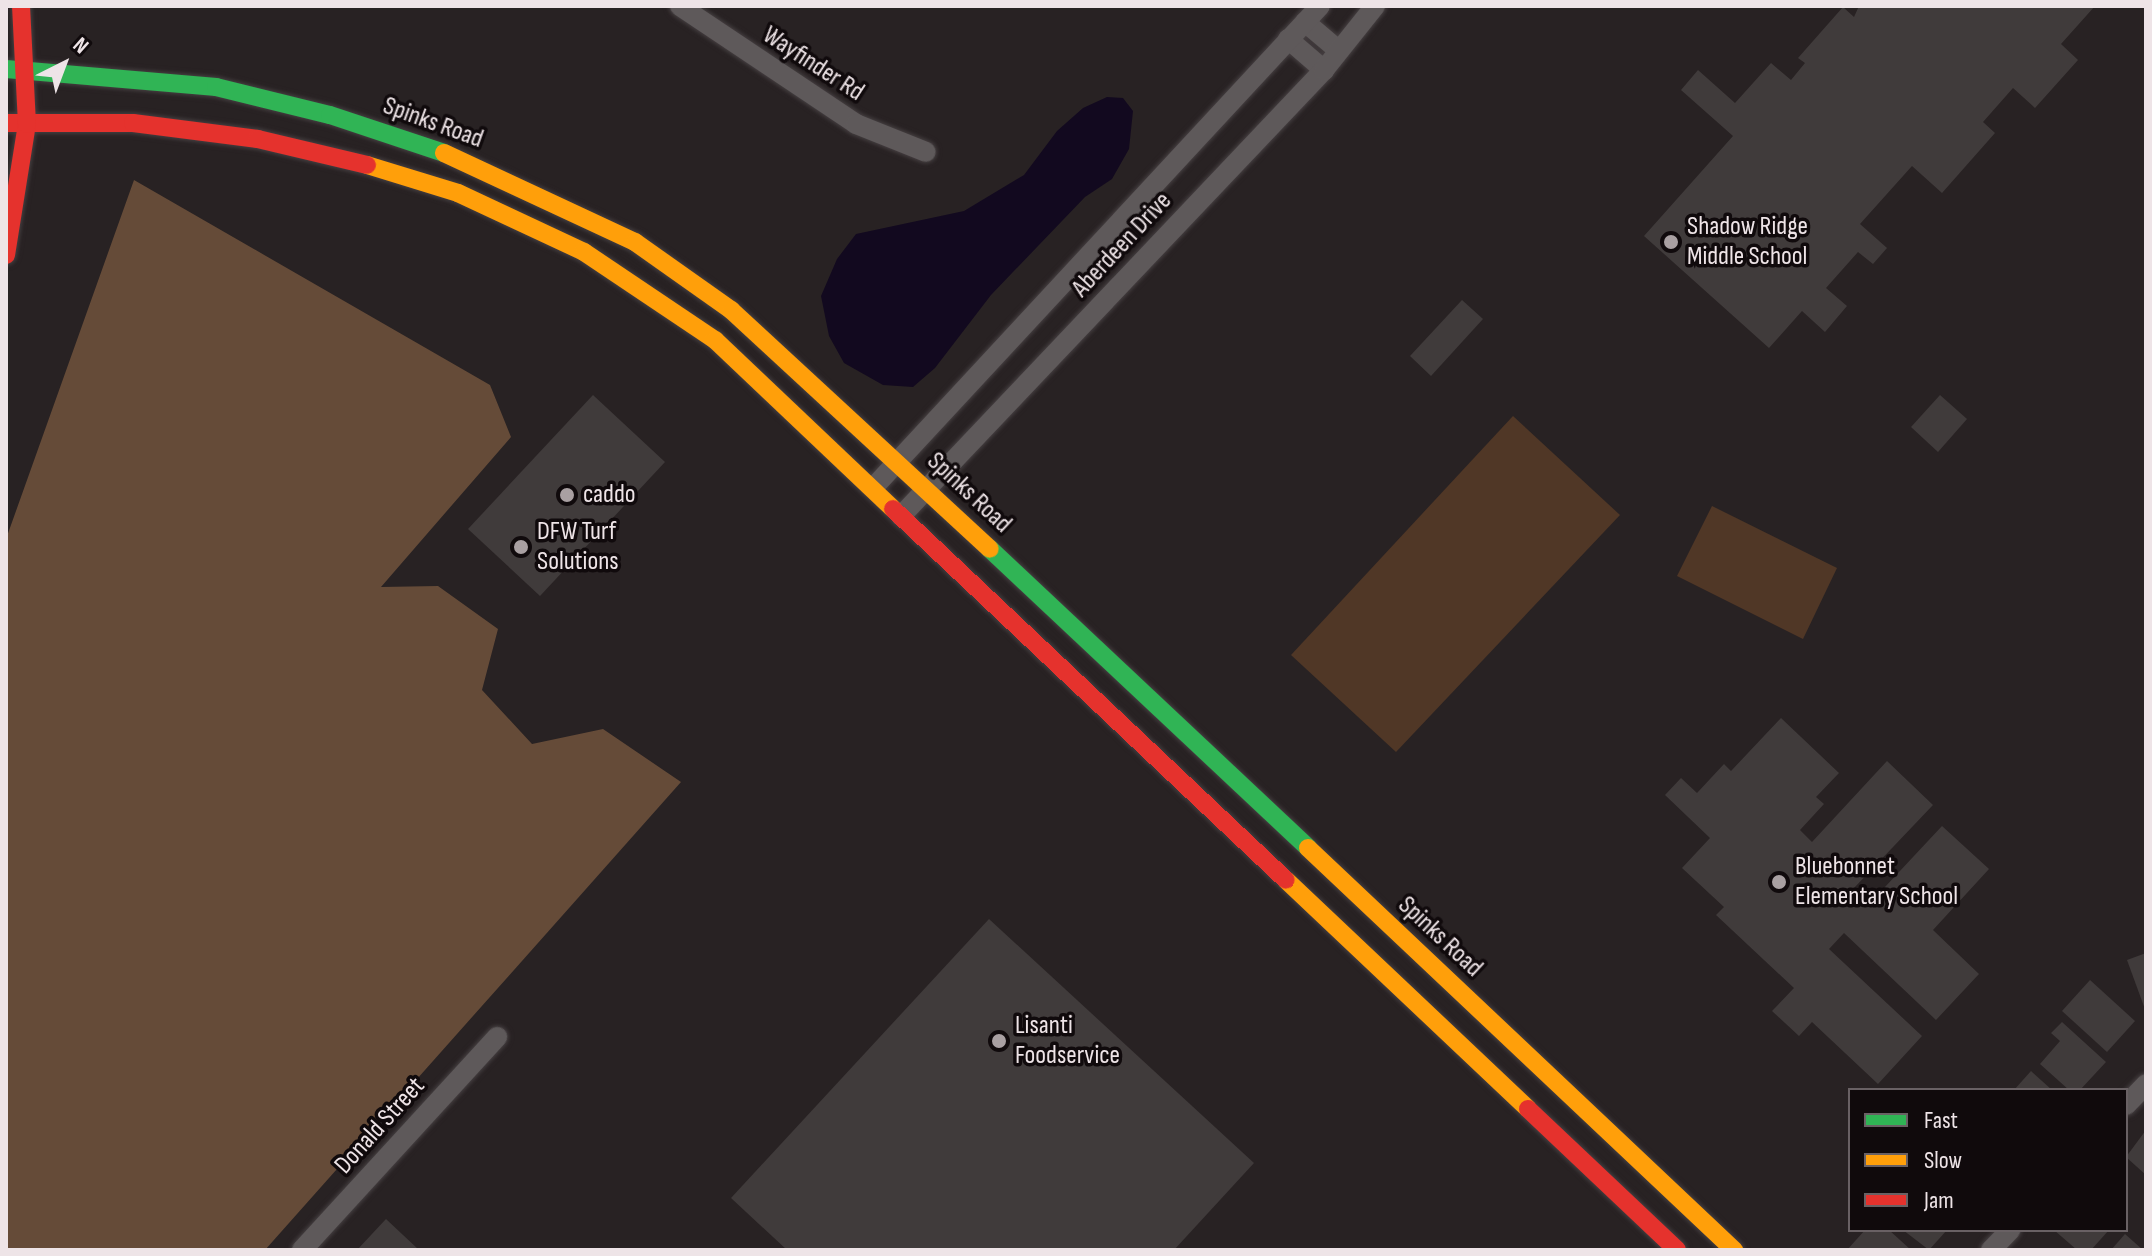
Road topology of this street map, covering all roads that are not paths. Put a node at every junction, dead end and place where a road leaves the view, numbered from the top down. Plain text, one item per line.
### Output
1 (21, 6) edge
2 (680, 6) edge
3 (1320, 6) edge
4 (1375, 6) edge
5 (1305, 22) junction
6 (1288, 39) junction
7 (1337, 49) junction
8 (15, 69) edge
9 (1324, 70) junction
10 (6, 123) edge
11 (27, 124) junction
12 (926, 152) dead end
13 (468, 161) junction
14 (458, 193) junction
15 (6, 255) edge
16 (898, 461) junction
17 (873, 488) junction
18 (927, 488) junction
19 (901, 516) junction
20 (1374, 910) junction
21 (1346, 938) junction
22 (497, 1037) dead end
23 (2146, 1084) edge
24 (2128, 1103) edge
25 (1619, 1142) junction
26 (1592, 1170) junction
27 (302, 1250) edge
28 (1677, 1250) edge
29 (1734, 1250) edge

1 - 8 main road
2 - 12 street, Wayfinder Rd
3 - 5 street, Aberdeen Drive
4 - 7 street, Aberdeen Drive
5 - 6 street, Aberdeen Drive
5 - 7 street
6 - 9 street
6 - 16 street, Aberdeen Drive
7 - 9 street, Aberdeen Drive
8 - 11 main road
8 - 13 main road, Spinks Road
9 - 18 street, Aberdeen Drive
10 - 11 main road
11 - 14 main road
11 - 15 main road
13 - 14 main road
13 - 16 main road, Spinks Road
14 - 17 main road
16 - 17 street, Aberdeen Drive
16 - 18 main road, Spinks Road
17 - 19 main road
18 - 19 street, Aberdeen Drive
18 - 20 main road, Spinks Road
19 - 21 main road
20 - 21 main road
20 - 25 main road, Spinks Road
21 - 26 main road
22 - 27 street, Donald Street
23 - 24 street
25 - 26 main road
25 - 29 main road, Spinks Road
26 - 28 main road

